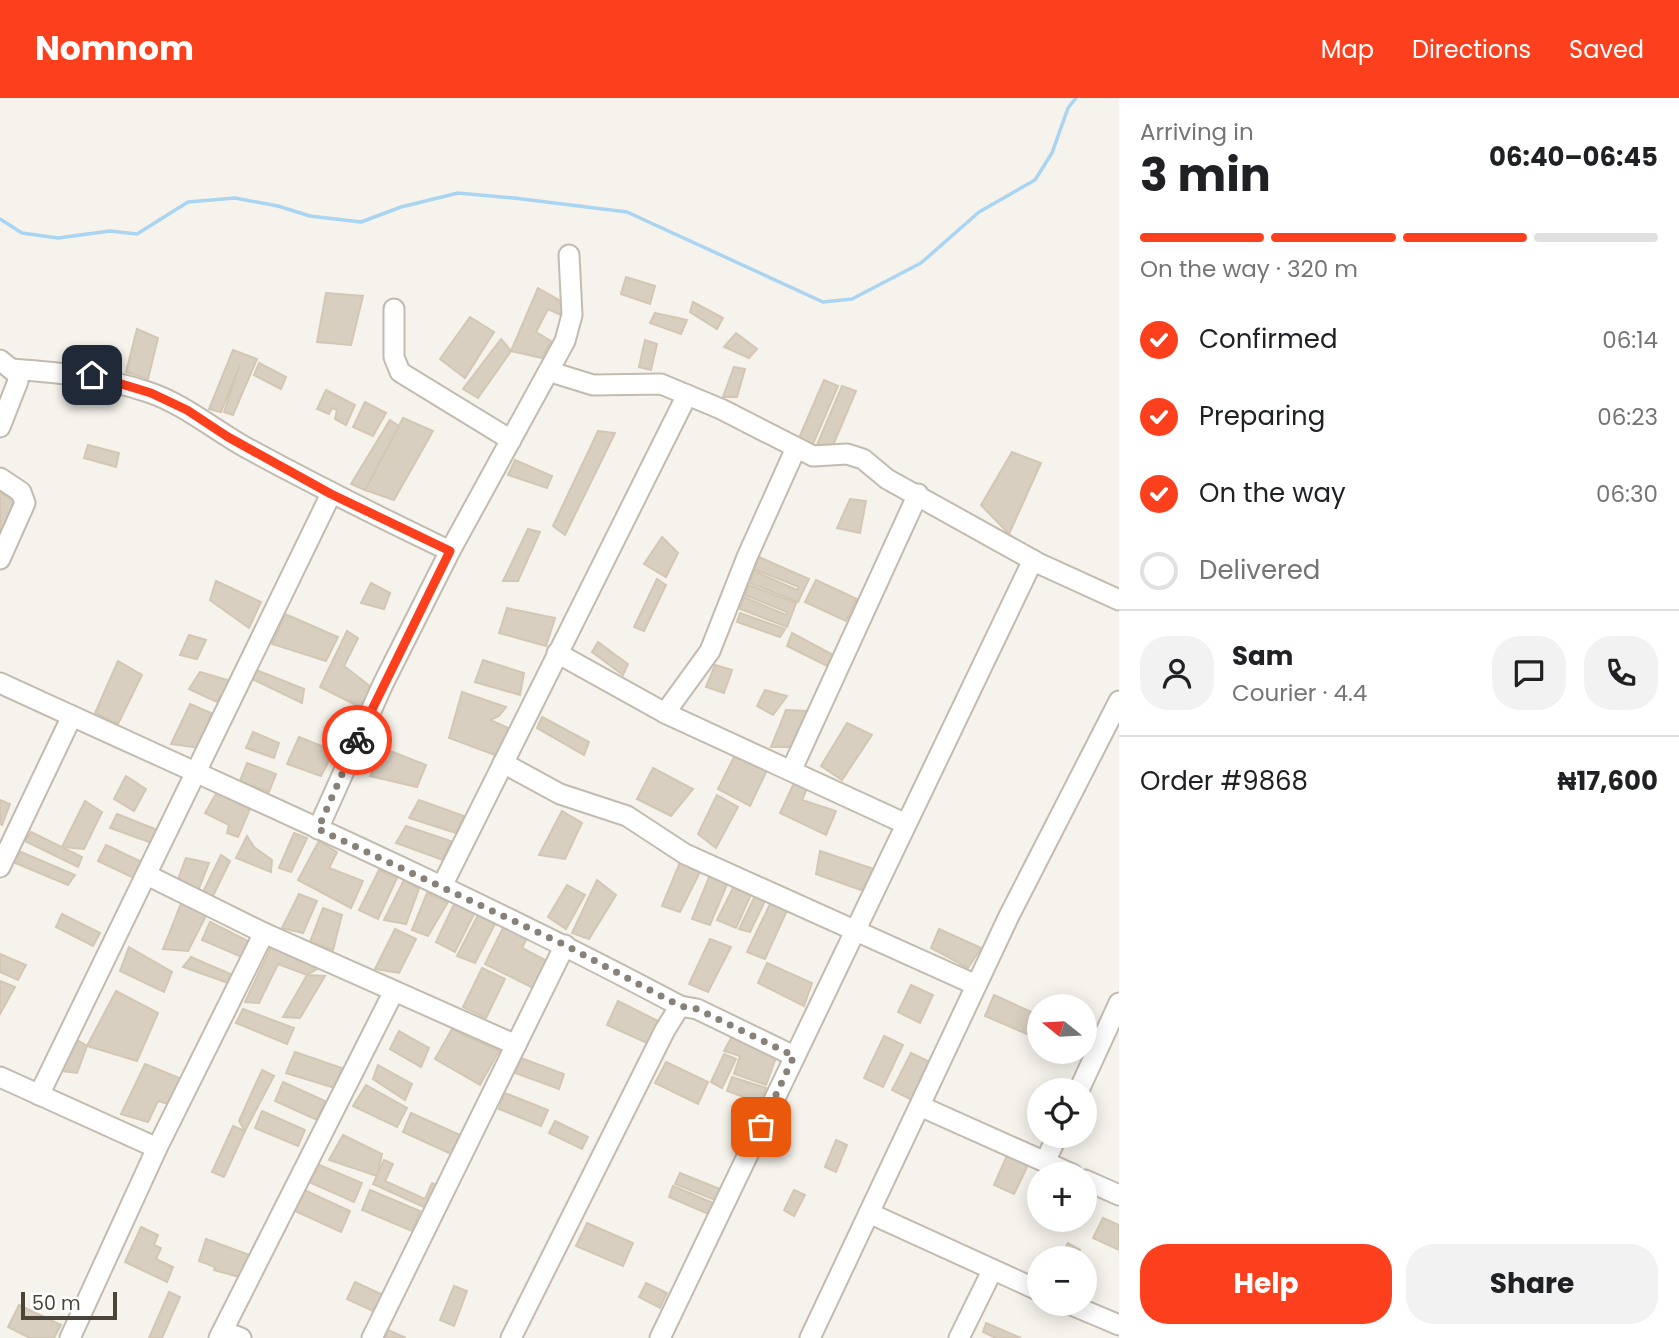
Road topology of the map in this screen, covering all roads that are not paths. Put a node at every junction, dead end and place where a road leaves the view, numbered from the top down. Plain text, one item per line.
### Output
1 (569, 254) dead end
2 (394, 309) dead end
3 (6, 364) edge
4 (551, 372) junction
5 (687, 395) junction
6 (0, 427) edge
7 (512, 440) junction
8 (796, 448) junction
9 (0, 478) edge
10 (331, 494) junction
11 (918, 494) junction
12 (450, 551) junction
13 (0, 559) edge
14 (1033, 560) junction
15 (1119, 600) edge
16 (557, 653) junction
17 (0, 683) edge
18 (1119, 701) edge
19 (665, 713) junction
20 (72, 716) junction
21 (503, 763) junction
22 (792, 769) junction
23 (197, 773) junction
24 (906, 824) junction
25 (318, 829) junction
26 (0, 867) edge
27 (146, 876) junction
28 (442, 886) junction
29 (855, 932) junction
30 (264, 933) junction
31 (565, 945) junction
32 (976, 985) junction
33 (394, 991) junction
34 (1119, 1003) edge
35 (680, 1006) junction
36 (516, 1045) junction
37 (794, 1056) junction
38 (0, 1077) edge
39 (1085, 1078) edge
40 (39, 1095) junction
41 (919, 1106) junction
42 (157, 1148) junction
43 (1052, 1148) edge
44 (1045, 1162) joint
45 (1097, 1185) edge
46 (1119, 1195) edge
47 (869, 1213) junction
48 (992, 1271) junction
49 (1027, 1286) edge
50 (1097, 1316) edge
51 (1119, 1325) edge
52 (228, 1336) edge
53 (70, 1338) edge
54 (372, 1338) edge
55 (511, 1338) edge
56 (660, 1338) edge
57 (810, 1338) edge
58 (959, 1338) edge
59 (1112, 1338) edge

1 - 4 street
2 - 7 street
3 - 6 street
3 - 10 street
4 - 5 street
4 - 7 street
5 - 8 street
5 - 16 street
7 - 12 street
8 - 11 street
8 - 19 street
9 - 13 street
10 - 12 street
10 - 23 street
11 - 14 street
11 - 22 street
12 - 25 street
14 - 15 street
14 - 24 street
16 - 19 street
16 - 21 street
17 - 20 street
18 - 32 street
19 - 22 street
20 - 23 street
20 - 26 street
21 - 28 street
21 - 29 street
22 - 24 street
23 - 25 street
23 - 27 street
24 - 29 street
25 - 28 street
27 - 30 street
27 - 40 street
28 - 31 street
29 - 32 street
29 - 37 street
30 - 33 street
30 - 42 street
31 - 35 street
31 - 36 street
32 - 41 street
33 - 36 street
33 - 52 street
34 - 39 street
35 - 37 street
35 - 55 street
36 - 54 street
37 - 56 street
38 - 40 street
40 - 42 street
41 - 44 street
41 - 47 street
42 - 53 street
43 - 44 street
45 - 46 street
47 - 48 street
47 - 57 street
48 - 49 street
48 - 58 street
50 - 51 street
51 - 59 street

